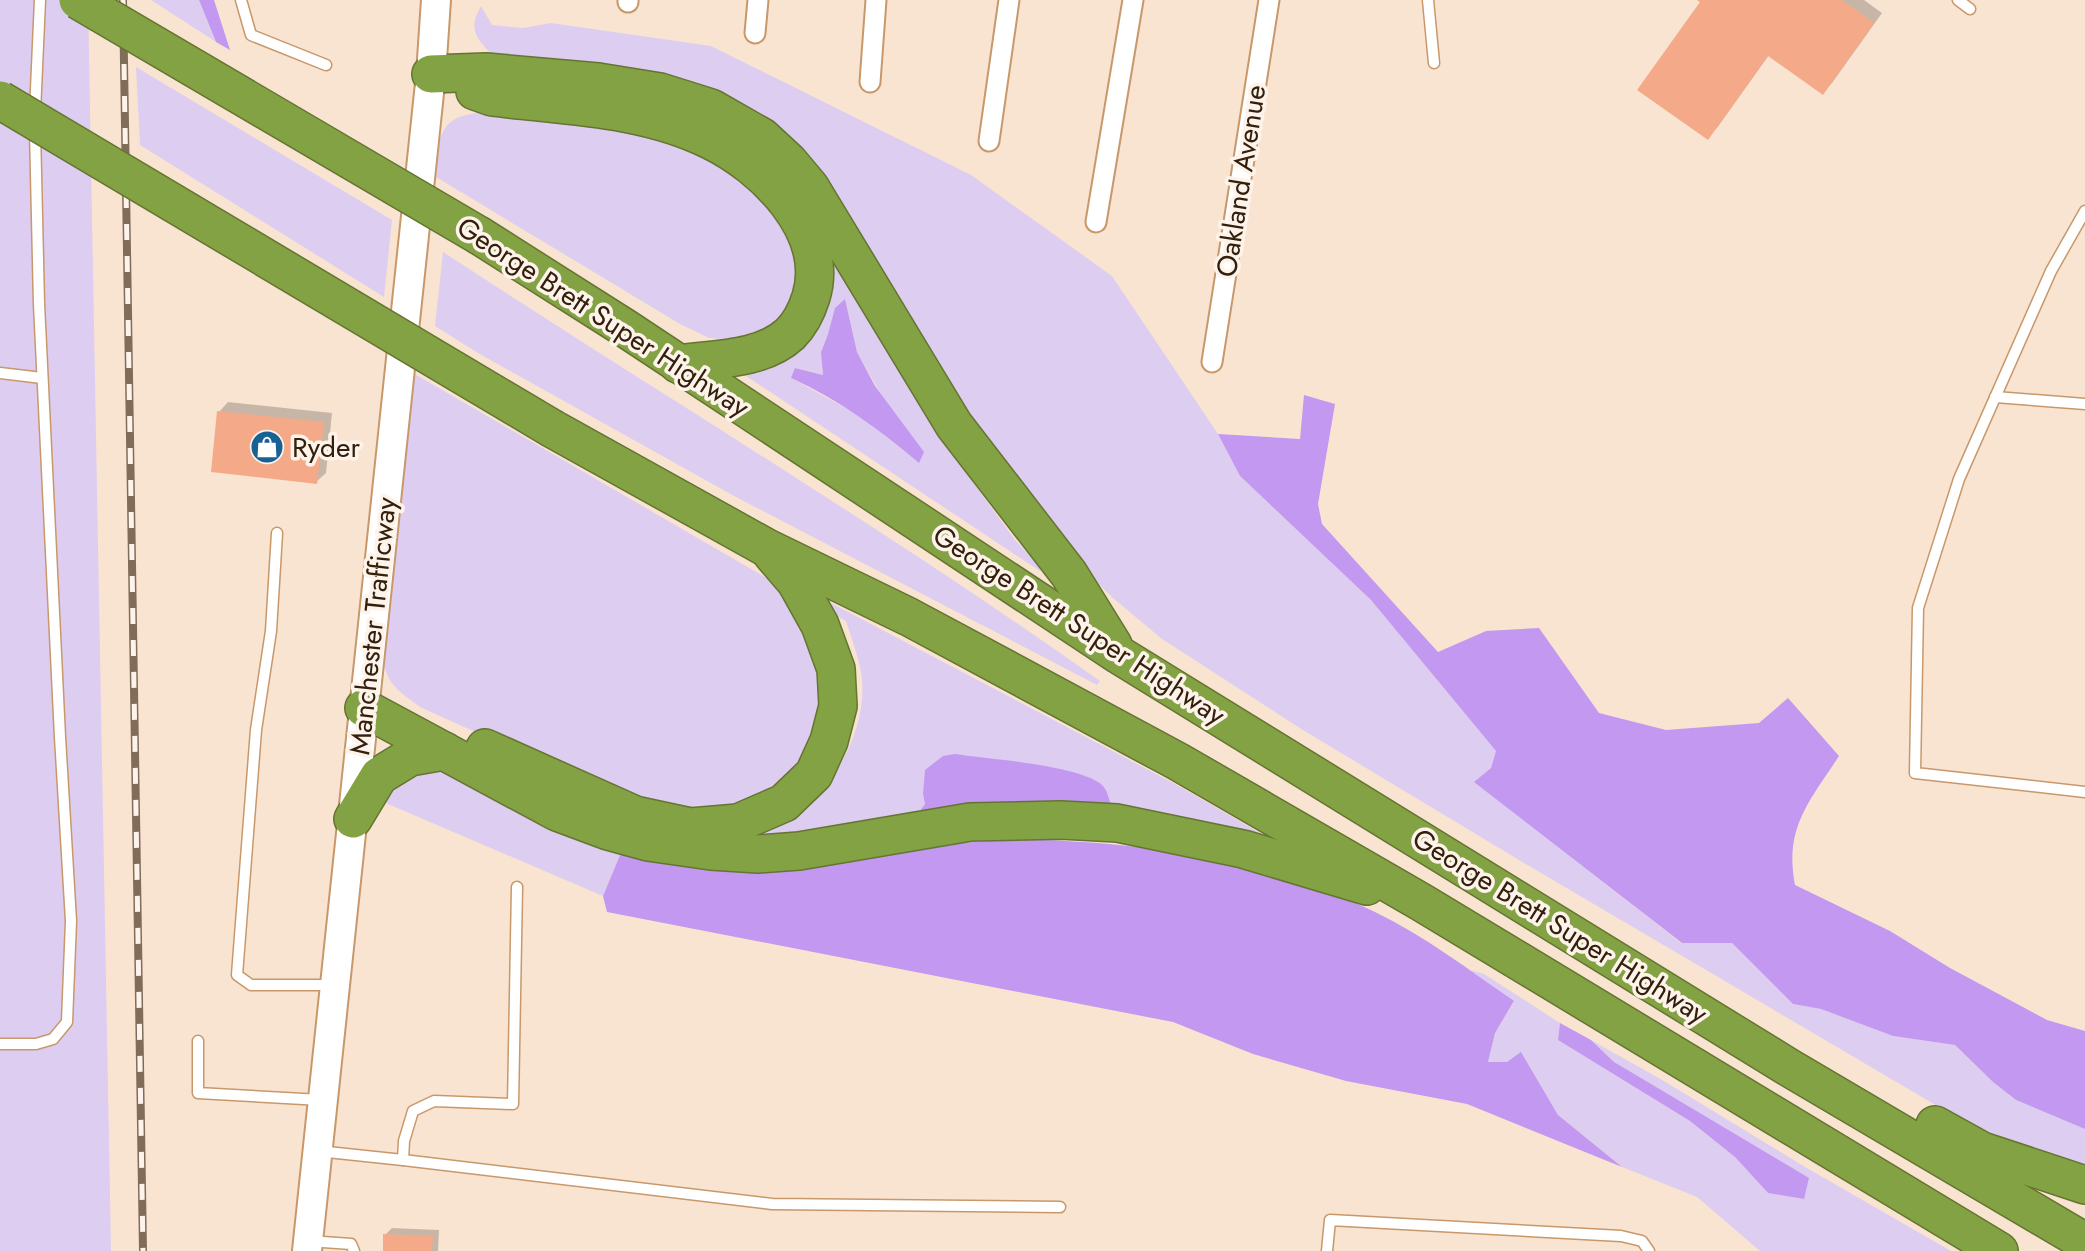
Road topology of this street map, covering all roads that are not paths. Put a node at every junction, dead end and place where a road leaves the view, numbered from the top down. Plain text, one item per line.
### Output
1 (40, 0) edge
2 (78, 0) edge
3 (241, 0) edge
4 (436, 0) edge
5 (758, 0) edge
6 (876, 0) edge
7 (1009, 0) edge
8 (1133, 0) edge
9 (1269, 0) edge
10 (1428, 0) edge
11 (1958, 0) edge
12 (1969, 9) dead end
13 (755, 33) dead end
14 (1434, 63) dead end
15 (326, 65) dead end
16 (431, 74) junction
17 (870, 82) dead end
18 (0, 100) edge
19 (989, 141) dead end
20 (2085, 211) edge
21 (1096, 222) dead end
22 (1212, 362) dead end
23 (678, 364) junction
24 (0, 373) edge
25 (42, 378) junction
26 (1995, 397) junction
27 (2085, 404) edge
28 (277, 533) dead end
29 (767, 548) junction
30 (1119, 655) junction
31 (364, 708) junction
32 (444, 751) junction
33 (2085, 792) edge
34 (352, 819) junction
35 (517, 887) dead end
36 (1421, 902) junction
37 (335, 985) junction
38 (198, 1041) dead end
39 (0, 1044) edge
40 (1788, 1067) junction
41 (323, 1100) junction
42 (318, 1151) junction
43 (403, 1160) junction
44 (2085, 1185) edge
45 (1060, 1207) dead end
46 (2085, 1242) edge
47 (308, 1246) edge
48 (354, 1251) edge
49 (1327, 1251) edge
50 (1648, 1251) edge
51 (1999, 1251) edge

1 - 25 lane
2 - 23 highway, George Brett Super Highway, bridge
3 - 15 lane
4 - 16 main road, Manchester Trafficway
5 - 13 street
6 - 17 street
7 - 19 street
8 - 21 street
9 - 22 street, Oakland Avenue
10 - 14 lane
11 - 12 lane
16 - 23 highway
16 - 30 highway
16 - 31 main road, Manchester Trafficway
18 - 29 highway, George Brett Super Highway, bridge
20 - 26 lane
23 - 30 highway, George Brett Super Highway
24 - 25 lane
25 - 39 lane
26 - 27 lane
26 - 33 lane
28 - 37 lane
29 - 31 highway
29 - 36 highway, George Brett Super Highway
30 - 40 highway, George Brett Super Highway
31 - 32 highway
31 - 34 main road, Manchester Trafficway
32 - 34 highway
32 - 36 highway
34 - 37 main road, Manchester Trafficway
35 - 43 lane
36 - 51 highway, George Brett Super Highway
37 - 41 main road, Manchester Trafficway
38 - 41 lane
40 - 44 highway
40 - 46 highway, George Brett Super Highway
41 - 42 main road, Manchester Trafficway
42 - 43 lane
42 - 47 main road, Manchester Trafficway
43 - 45 lane
47 - 48 lane
49 - 50 lane

